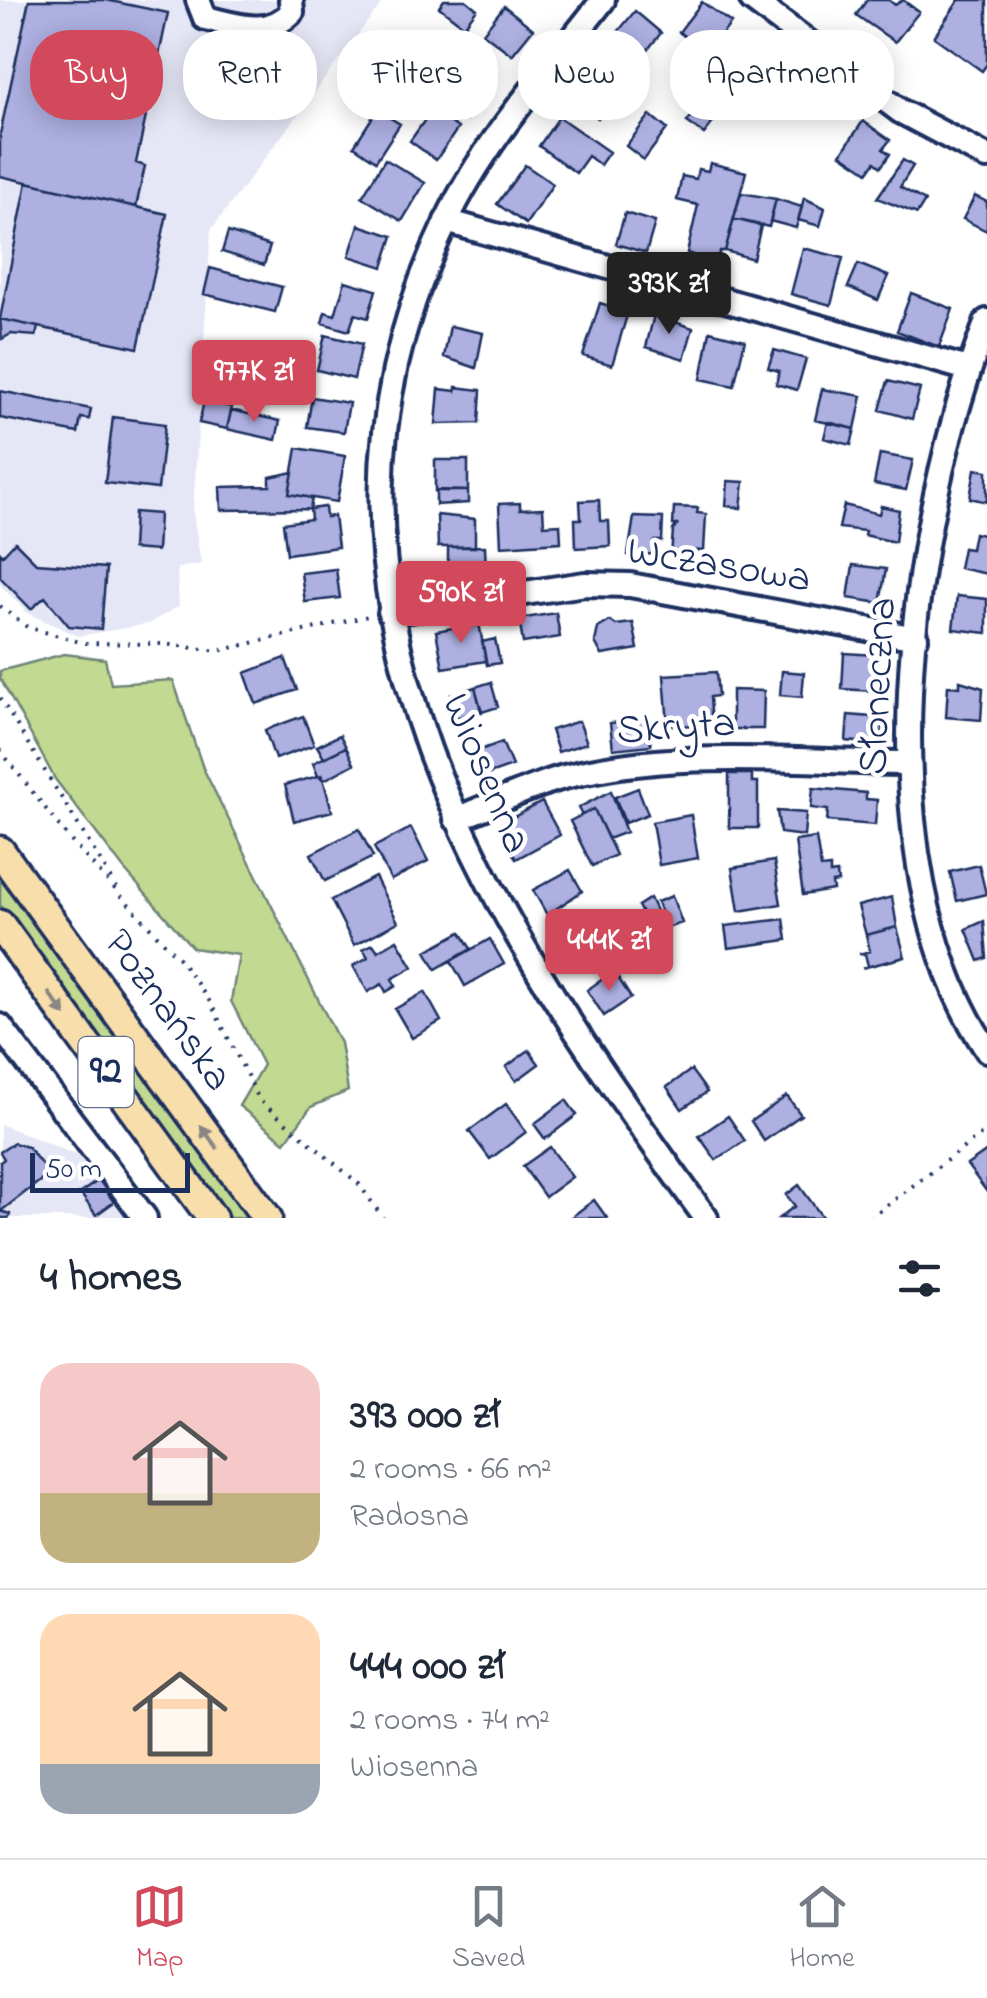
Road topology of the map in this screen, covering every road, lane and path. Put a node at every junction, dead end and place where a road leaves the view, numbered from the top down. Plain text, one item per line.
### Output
1 (198, 0) edge
2 (291, 0) edge
3 (602, 0) edge
4 (752, 0) edge
5 (987, 156) edge
6 (446, 221) junction
7 (987, 321) edge
8 (968, 370) junction
9 (0, 606) edge
10 (384, 614) junction
11 (916, 638) junction
12 (0, 698) edge
13 (0, 750) edge
14 (910, 764) junction
15 (456, 819) junction
16 (0, 851) edge
17 (122, 896) junction
18 (0, 925) edge
19 (0, 1026) edge
20 (987, 1050) edge
21 (987, 1130) edge
22 (145, 1218) edge
23 (212, 1218) edge
24 (267, 1218) edge
25 (383, 1218) edge
26 (706, 1218) edge
27 (870, 1218) edge

1 - 2 street
3 - 6 street, Wiosenna
4 - 5 street
6 - 8 street
6 - 10 street, Wiosenna
7 - 8 street, Słoneczna
8 - 11 street, Słoneczna
9 - 10 path
10 - 11 street, Wczasowa
10 - 15 street, Wiosenna
11 - 14 street, Słoneczna
12 - 17 path
13 - 17 path
14 - 15 street, Skryta
14 - 20 street, Słoneczna
15 - 26 street, Wiosenna
24 -> 16 main road, Poznańska / 92
17 - 25 path
18 -> 23 main road, Poznańska / 92
19 - 22 street
21 - 27 path

